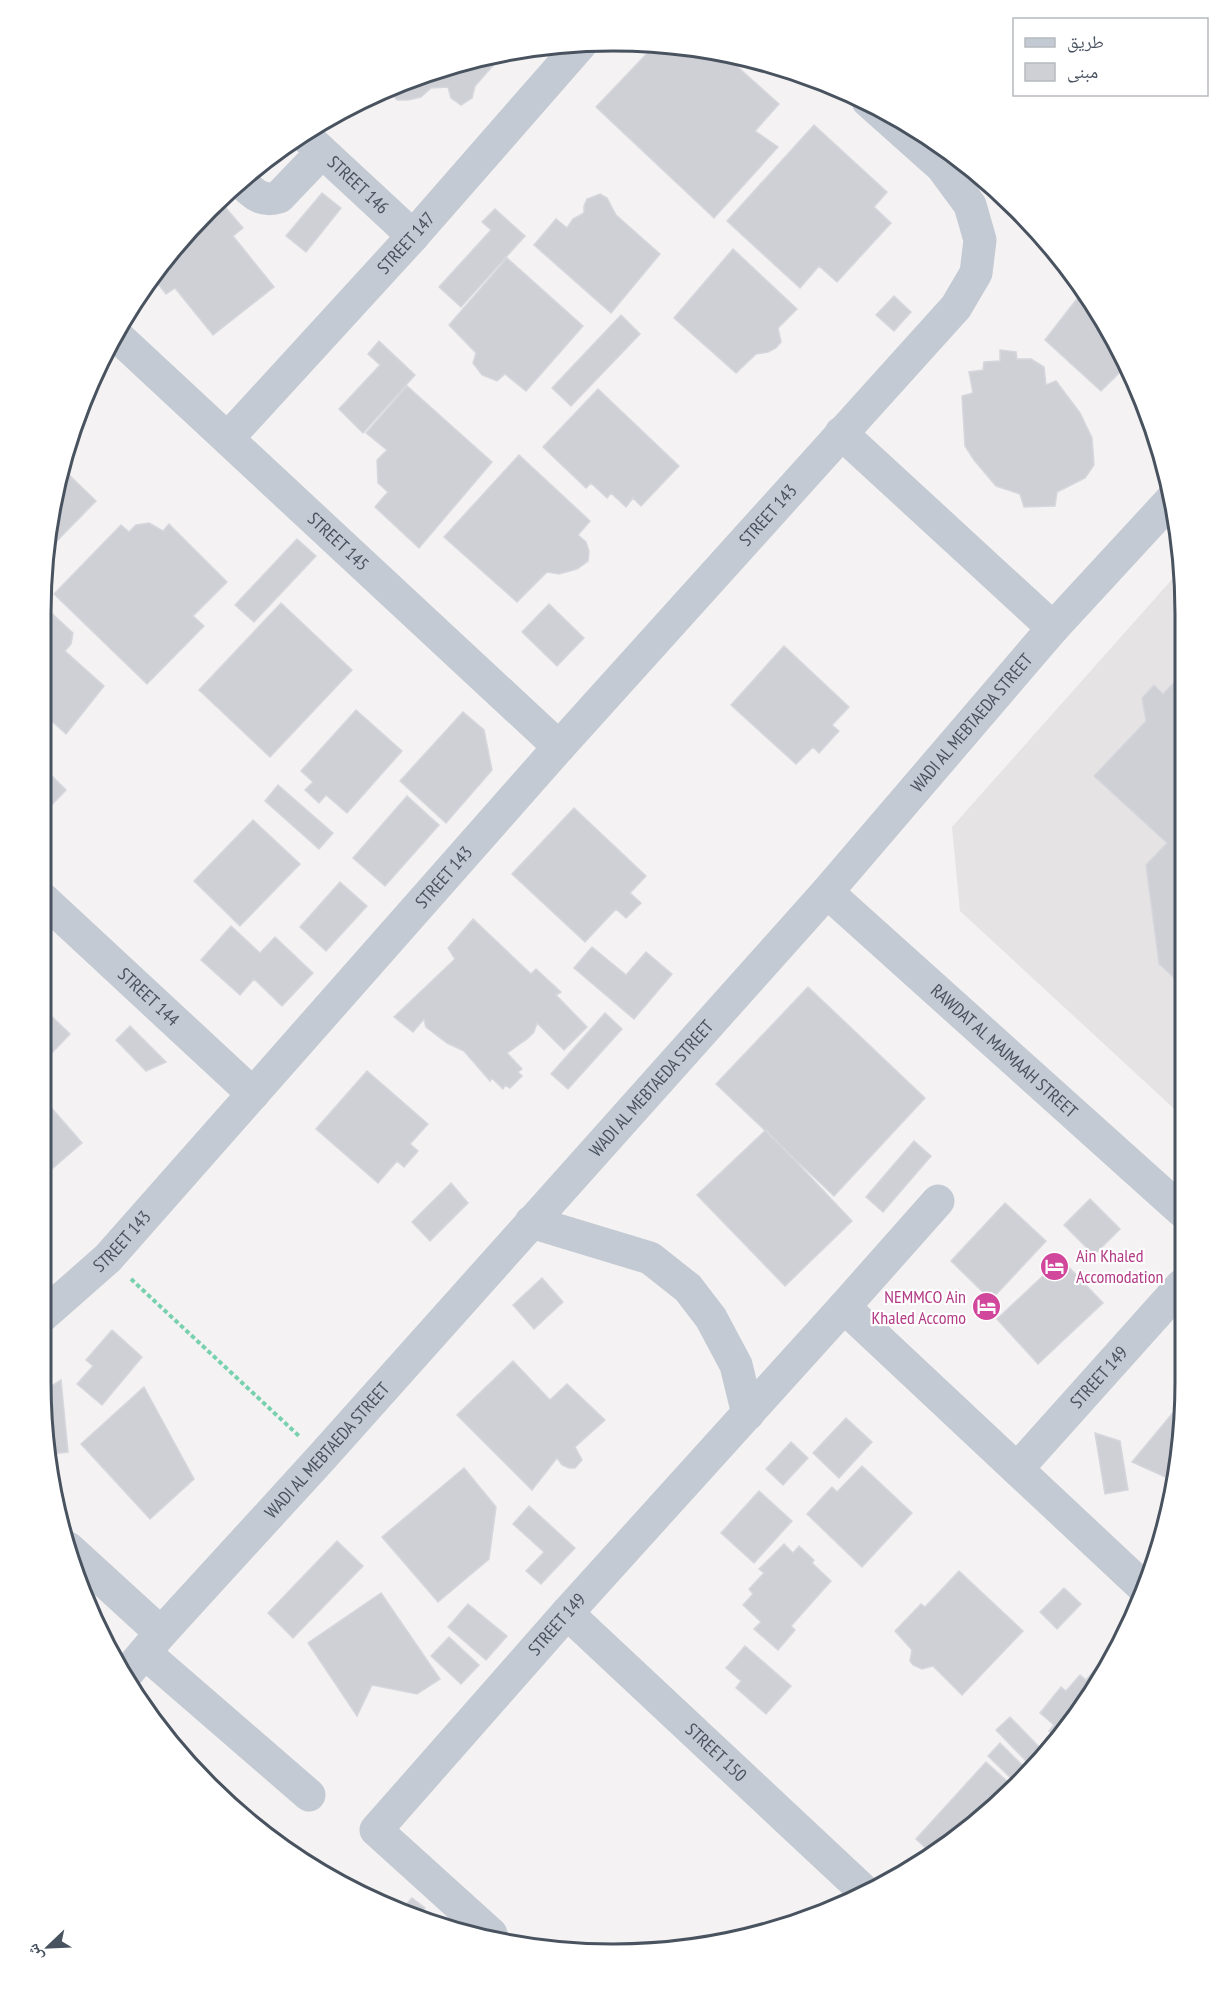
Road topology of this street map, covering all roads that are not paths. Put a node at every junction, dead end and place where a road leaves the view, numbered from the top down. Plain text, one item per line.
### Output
1 (574, 52) edge
2 (901, 131) edge
3 (312, 143) edge
4 (246, 186) edge
5 (413, 236) junction
6 (122, 340) edge
7 (841, 433) junction
8 (228, 438) junction
9 (1165, 507) edge
10 (1053, 628) junction
11 (559, 747) junction
12 (827, 892) junction
13 (51, 906) edge
14 (253, 1094) junction
15 (938, 1201) dead end
16 (1175, 1205) edge
17 (531, 1222) junction
18 (1175, 1293) edge
19 (844, 1307) junction
20 (51, 1308) edge
21 (748, 1414) junction
22 (1017, 1469) junction
23 (83, 1569) edge
24 (1138, 1581) edge
25 (567, 1613) junction
26 (144, 1653) edge
27 (309, 1795) dead end
28 (860, 1887) edge
29 (484, 1929) edge

1 - 5 street, STREET 147
2 - 7 street, STREET 143
3 - 4 street
3 - 5 street, STREET 146
5 - 8 street, STREET 147
6 - 8 street, STREET 145
7 - 10 street
7 - 11 street, STREET 143
8 - 11 street, STREET 145
9 - 10 street, WADI AL MEBTAEDA STREET
10 - 12 street, WADI AL MEBTAEDA STREET
11 - 14 street, STREET 143
12 - 16 street, RAWDAT AL MAJMAAH STREET
12 - 17 street, WADI AL MEBTAEDA STREET
13 - 14 street, STREET 144
14 - 20 street, STREET 143
15 - 19 street, STREET 149
17 - 21 street
17 - 26 street, WADI AL MEBTAEDA STREET
18 - 22 street, STREET 149
19 - 21 street, STREET 149
19 - 22 street
21 - 25 street, STREET 149
22 - 24 street
23 - 26 street
25 - 28 street, STREET 150
25 - 29 street, STREET 149
26 - 27 street

